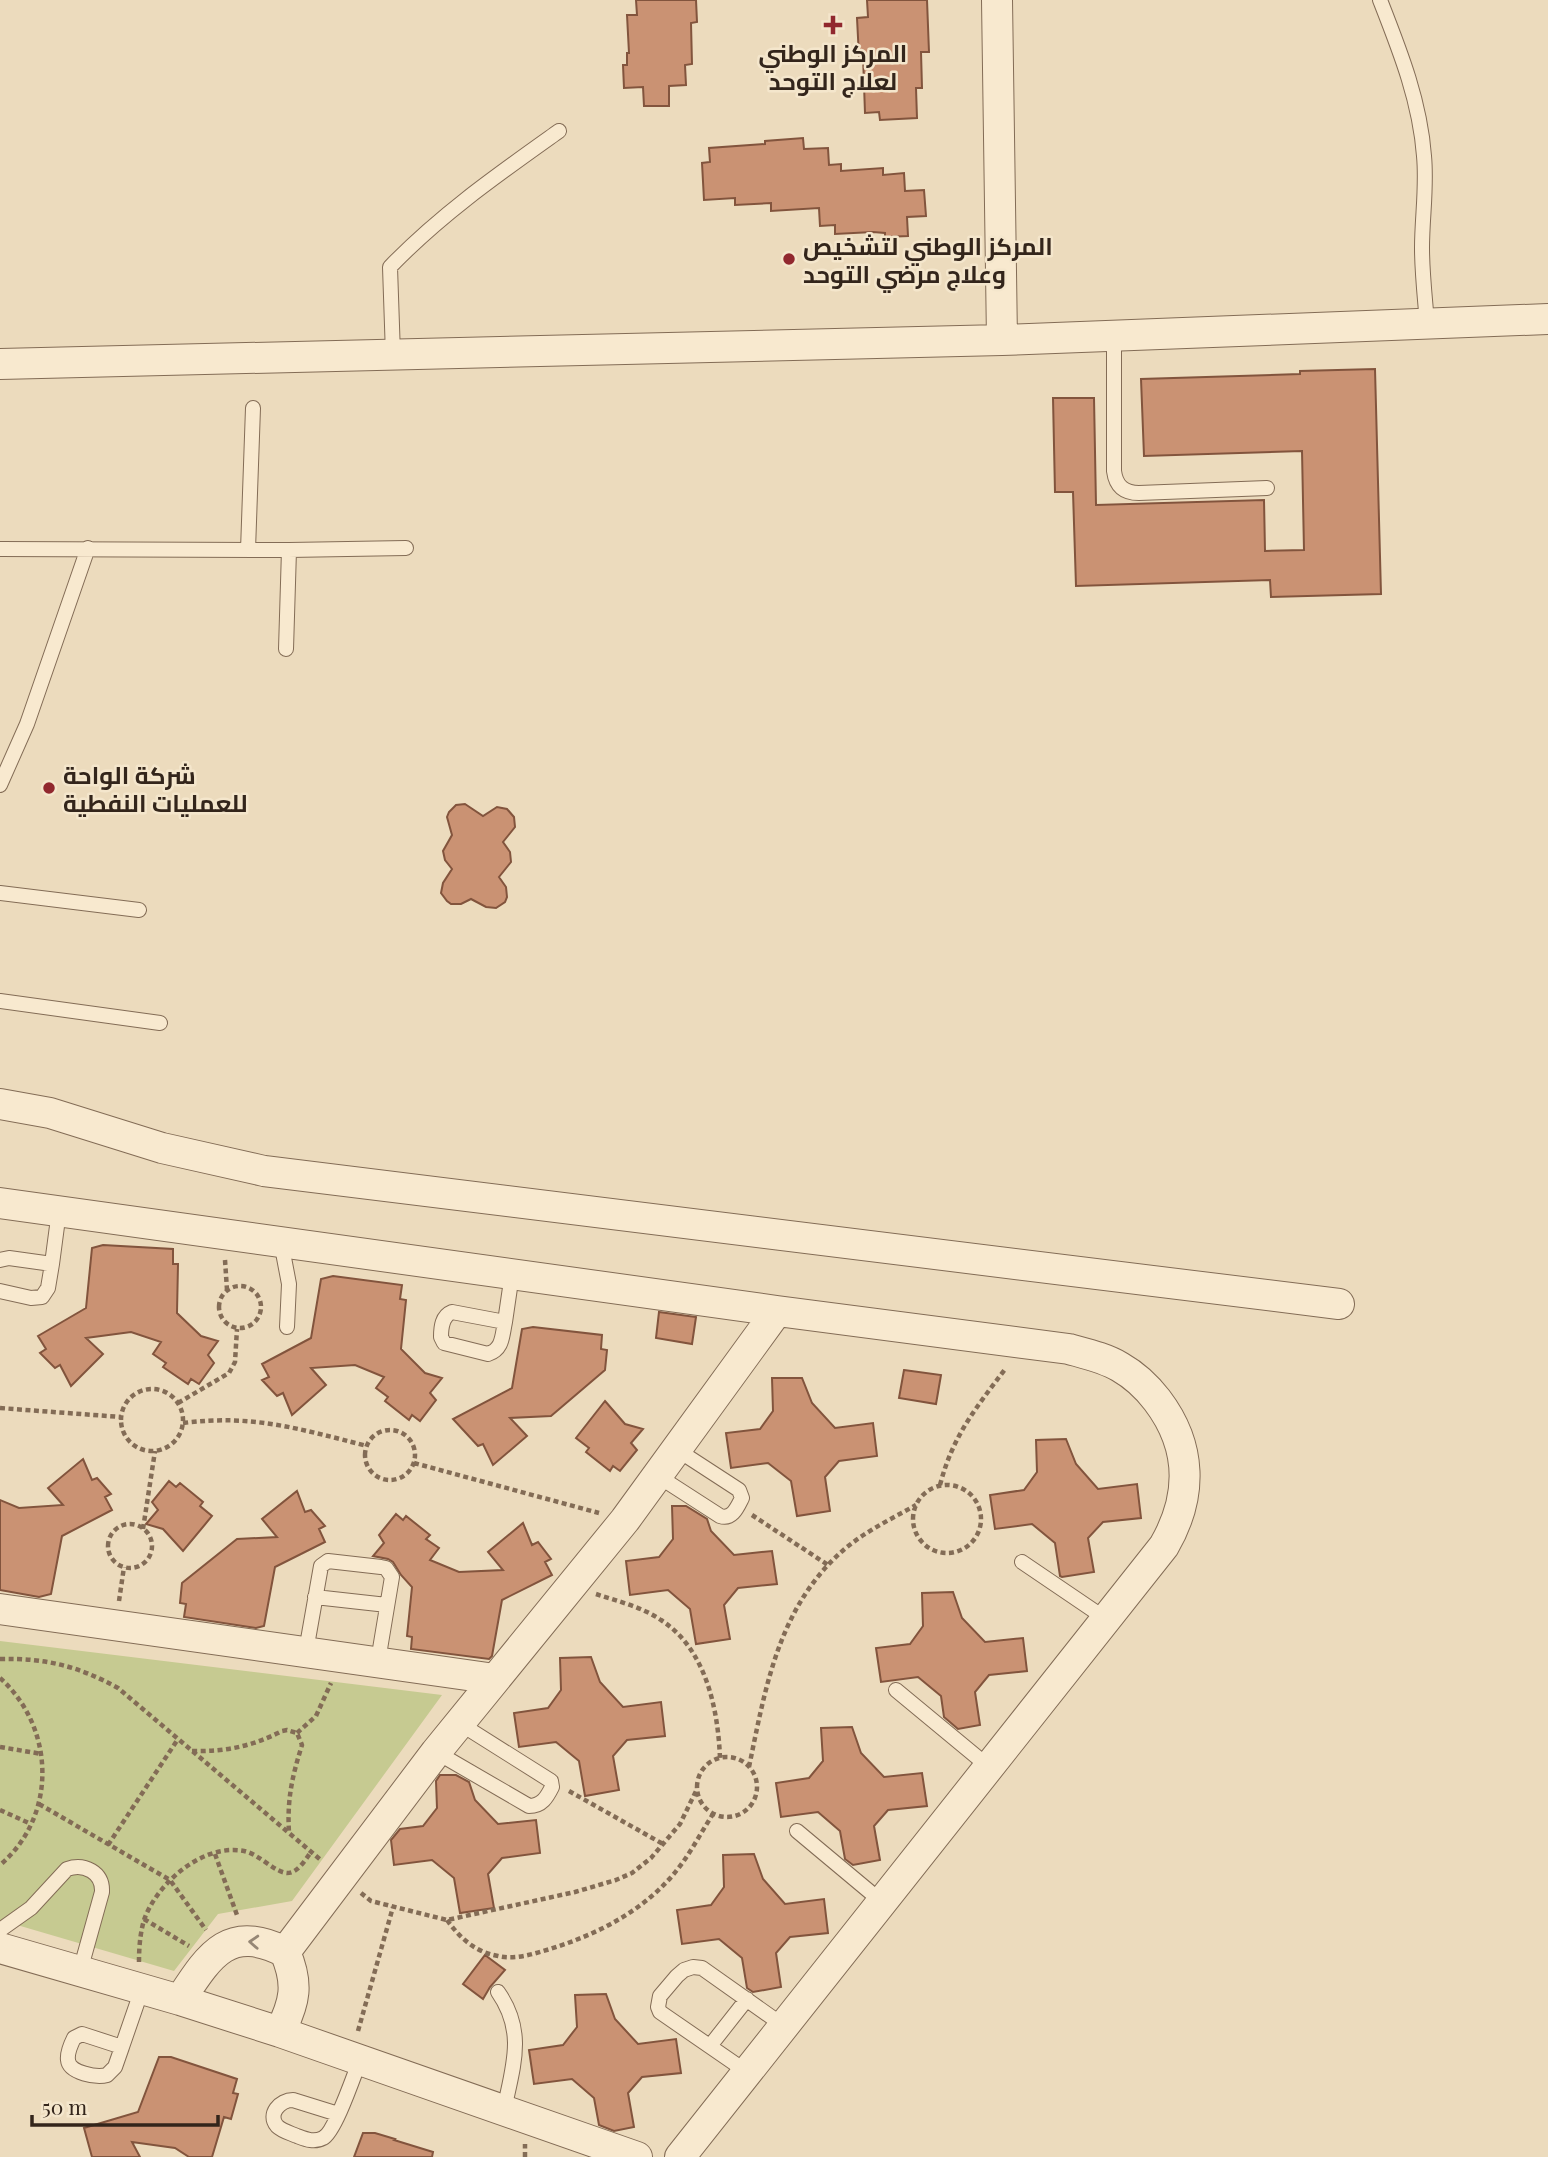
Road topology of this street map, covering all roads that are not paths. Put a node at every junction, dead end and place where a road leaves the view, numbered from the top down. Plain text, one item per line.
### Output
1 (997, 0) edge
2 (1380, 0) edge
3 (559, 131) dead end
4 (1548, 319) edge
5 (1427, 323) junction
6 (1114, 336) junction
7 (1002, 340) junction
8 (393, 355) junction
9 (0, 365) edge
10 (253, 408) dead end
11 (1267, 488) dead end
12 (88, 548) junction
13 (406, 548) dead end
14 (0, 549) edge
15 (248, 550) junction
16 (289, 550) junction
17 (286, 649) dead end
18 (0, 785) edge
19 (0, 893) edge
20 (139, 911) dead end
21 (0, 1000) edge
22 (160, 1023) dead end
23 (0, 1104) edge
24 (0, 1203) edge
25 (59, 1211) junction
26 (281, 1242) junction
27 (0, 1260) edge
28 (52, 1264) junction
29 (512, 1274) junction
30 (0, 1290) edge
31 (1339, 1304) dead end
32 (777, 1311) junction
33 (505, 1322) dead end
34 (287, 1328) dead end
35 (676, 1449) junction
36 (658, 1476) junction
37 (1022, 1562) dead end
38 (315, 1597) junction
39 (387, 1605) junction
40 (0, 1609) edge
41 (1106, 1619) junction
42 (306, 1651) junction
43 (378, 1661) junction
44 (495, 1679) junction
45 (896, 1689) dead end
46 (459, 1723) junction
47 (436, 1752) junction
48 (989, 1767) junction
49 (797, 1831) dead end
50 (882, 1902) junction
51 (0, 1930) edge
52 (0, 1948) edge
53 (285, 1952) junction
54 (80, 1971) junction
55 (133, 1986) junction
56 (498, 1992) dead end
57 (747, 1999) junction
58 (180, 2000) junction
59 (784, 2026) junction
60 (280, 2032) junction
61 (710, 2046) junction
62 (122, 2047) dead end
63 (349, 2056) junction
64 (747, 2072) junction
65 (504, 2110) junction
66 (338, 2113) dead end
67 (637, 2157) edge
68 (680, 2157) edge

1 - 7 street
2 - 5 lane
3 - 8 lane
4 - 5 street
5 - 6 street
6 - 7 street
6 - 11 lane
7 - 8 street
8 - 9 street
10 - 15 lane
12 - 14 lane
12 - 15 lane
12 - 18 lane
13 - 16 lane
15 - 16 lane
16 - 17 lane
19 - 20 lane
21 - 22 lane
23 - 31 street
24 - 25 street
25 - 26 street
25 - 28 lane
26 - 29 street
26 - 34 lane
27 - 28 lane
28 - 30 lane
29 - 32 street
29 - 33 lane
32 - 35 street
32 - 41 street
35 - 36 street
35 - 36 lane
36 - 44 street
37 - 41 lane
38 - 39 lane
38 - 39 lane
38 - 42 lane
39 - 43 lane
40 - 42 street
41 - 48 street
42 - 43 street
43 - 44 street
44 - 46 street
45 - 48 lane
46 - 47 street
46 - 47 lane
47 - 53 street
48 - 50 street
49 - 50 lane
50 - 59 street
51 - 54 lane
52 - 54 street
53 -> 58 street
53 - 60 street
54 - 55 street
55 - 58 street
55 - 62 lane
56 - 65 lane
57 - 59 lane
57 - 61 lane
57 - 61 lane
58 - 60 street
59 - 64 street
60 - 63 street
61 - 64 lane
63 - 65 street
63 - 66 lane
64 - 68 street
65 - 67 street

